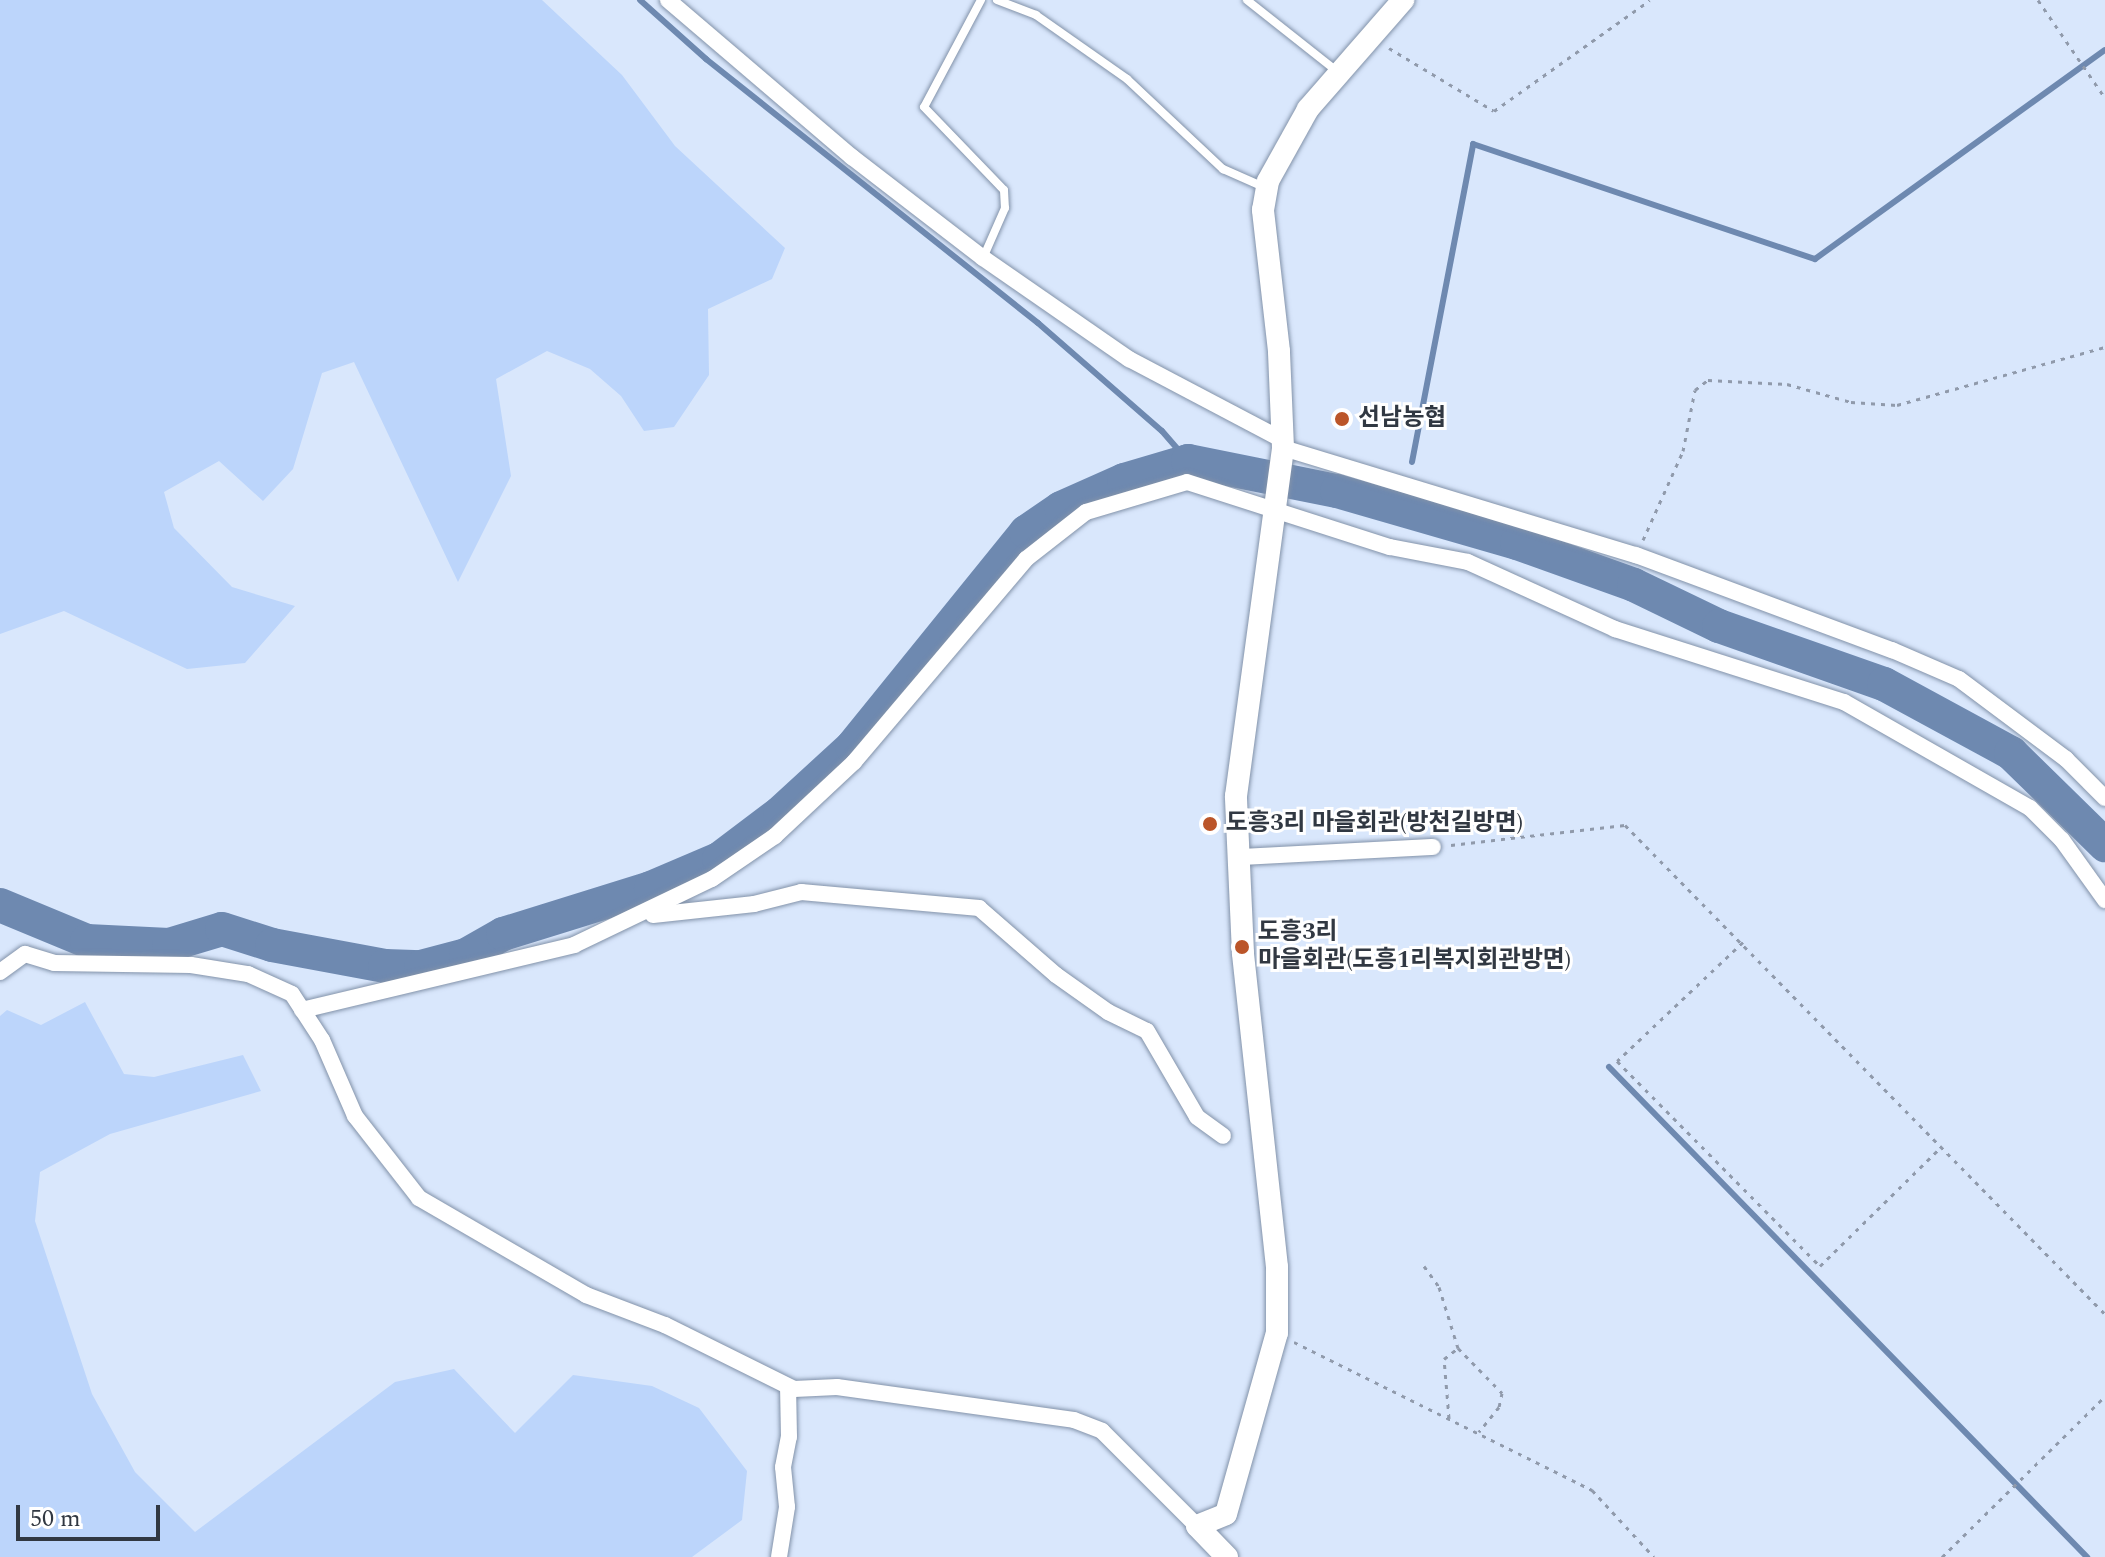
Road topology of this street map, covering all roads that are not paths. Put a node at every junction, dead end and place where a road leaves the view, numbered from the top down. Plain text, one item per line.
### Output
1 (668, 0) edge
2 (981, 0) edge
3 (997, 0) edge
4 (1247, 0) edge
5 (1403, 0) edge
6 (1340, 74) junction
7 (1267, 188) junction
8 (983, 258) junction
9 (1282, 449) junction
10 (1276, 504) junction
11 (2105, 798) edge
12 (1433, 847) road end
13 (1240, 857) junction
14 (2105, 900) edge
15 (641, 916) junction
16 (0, 972) edge
17 (302, 1010) junction
18 (1223, 1136) dead end
19 (788, 1387) junction
20 (1197, 1526) junction
21 (779, 1557) edge
22 (1227, 1557) edge

1 - 8 street
2 - 8 lane
3 - 7 lane
4 - 6 lane
5 - 6 street
6 - 7 street
7 - 9 street
8 - 9 street
9 - 10 street
9 - 11 street
10 - 13 street
10 - 14 street
10 - 15 street
12 - 13 street
13 - 20 street
15 - 17 street
15 - 18 street
16 - 17 street
17 - 19 street
19 - 20 street
19 - 21 street
20 - 22 street

